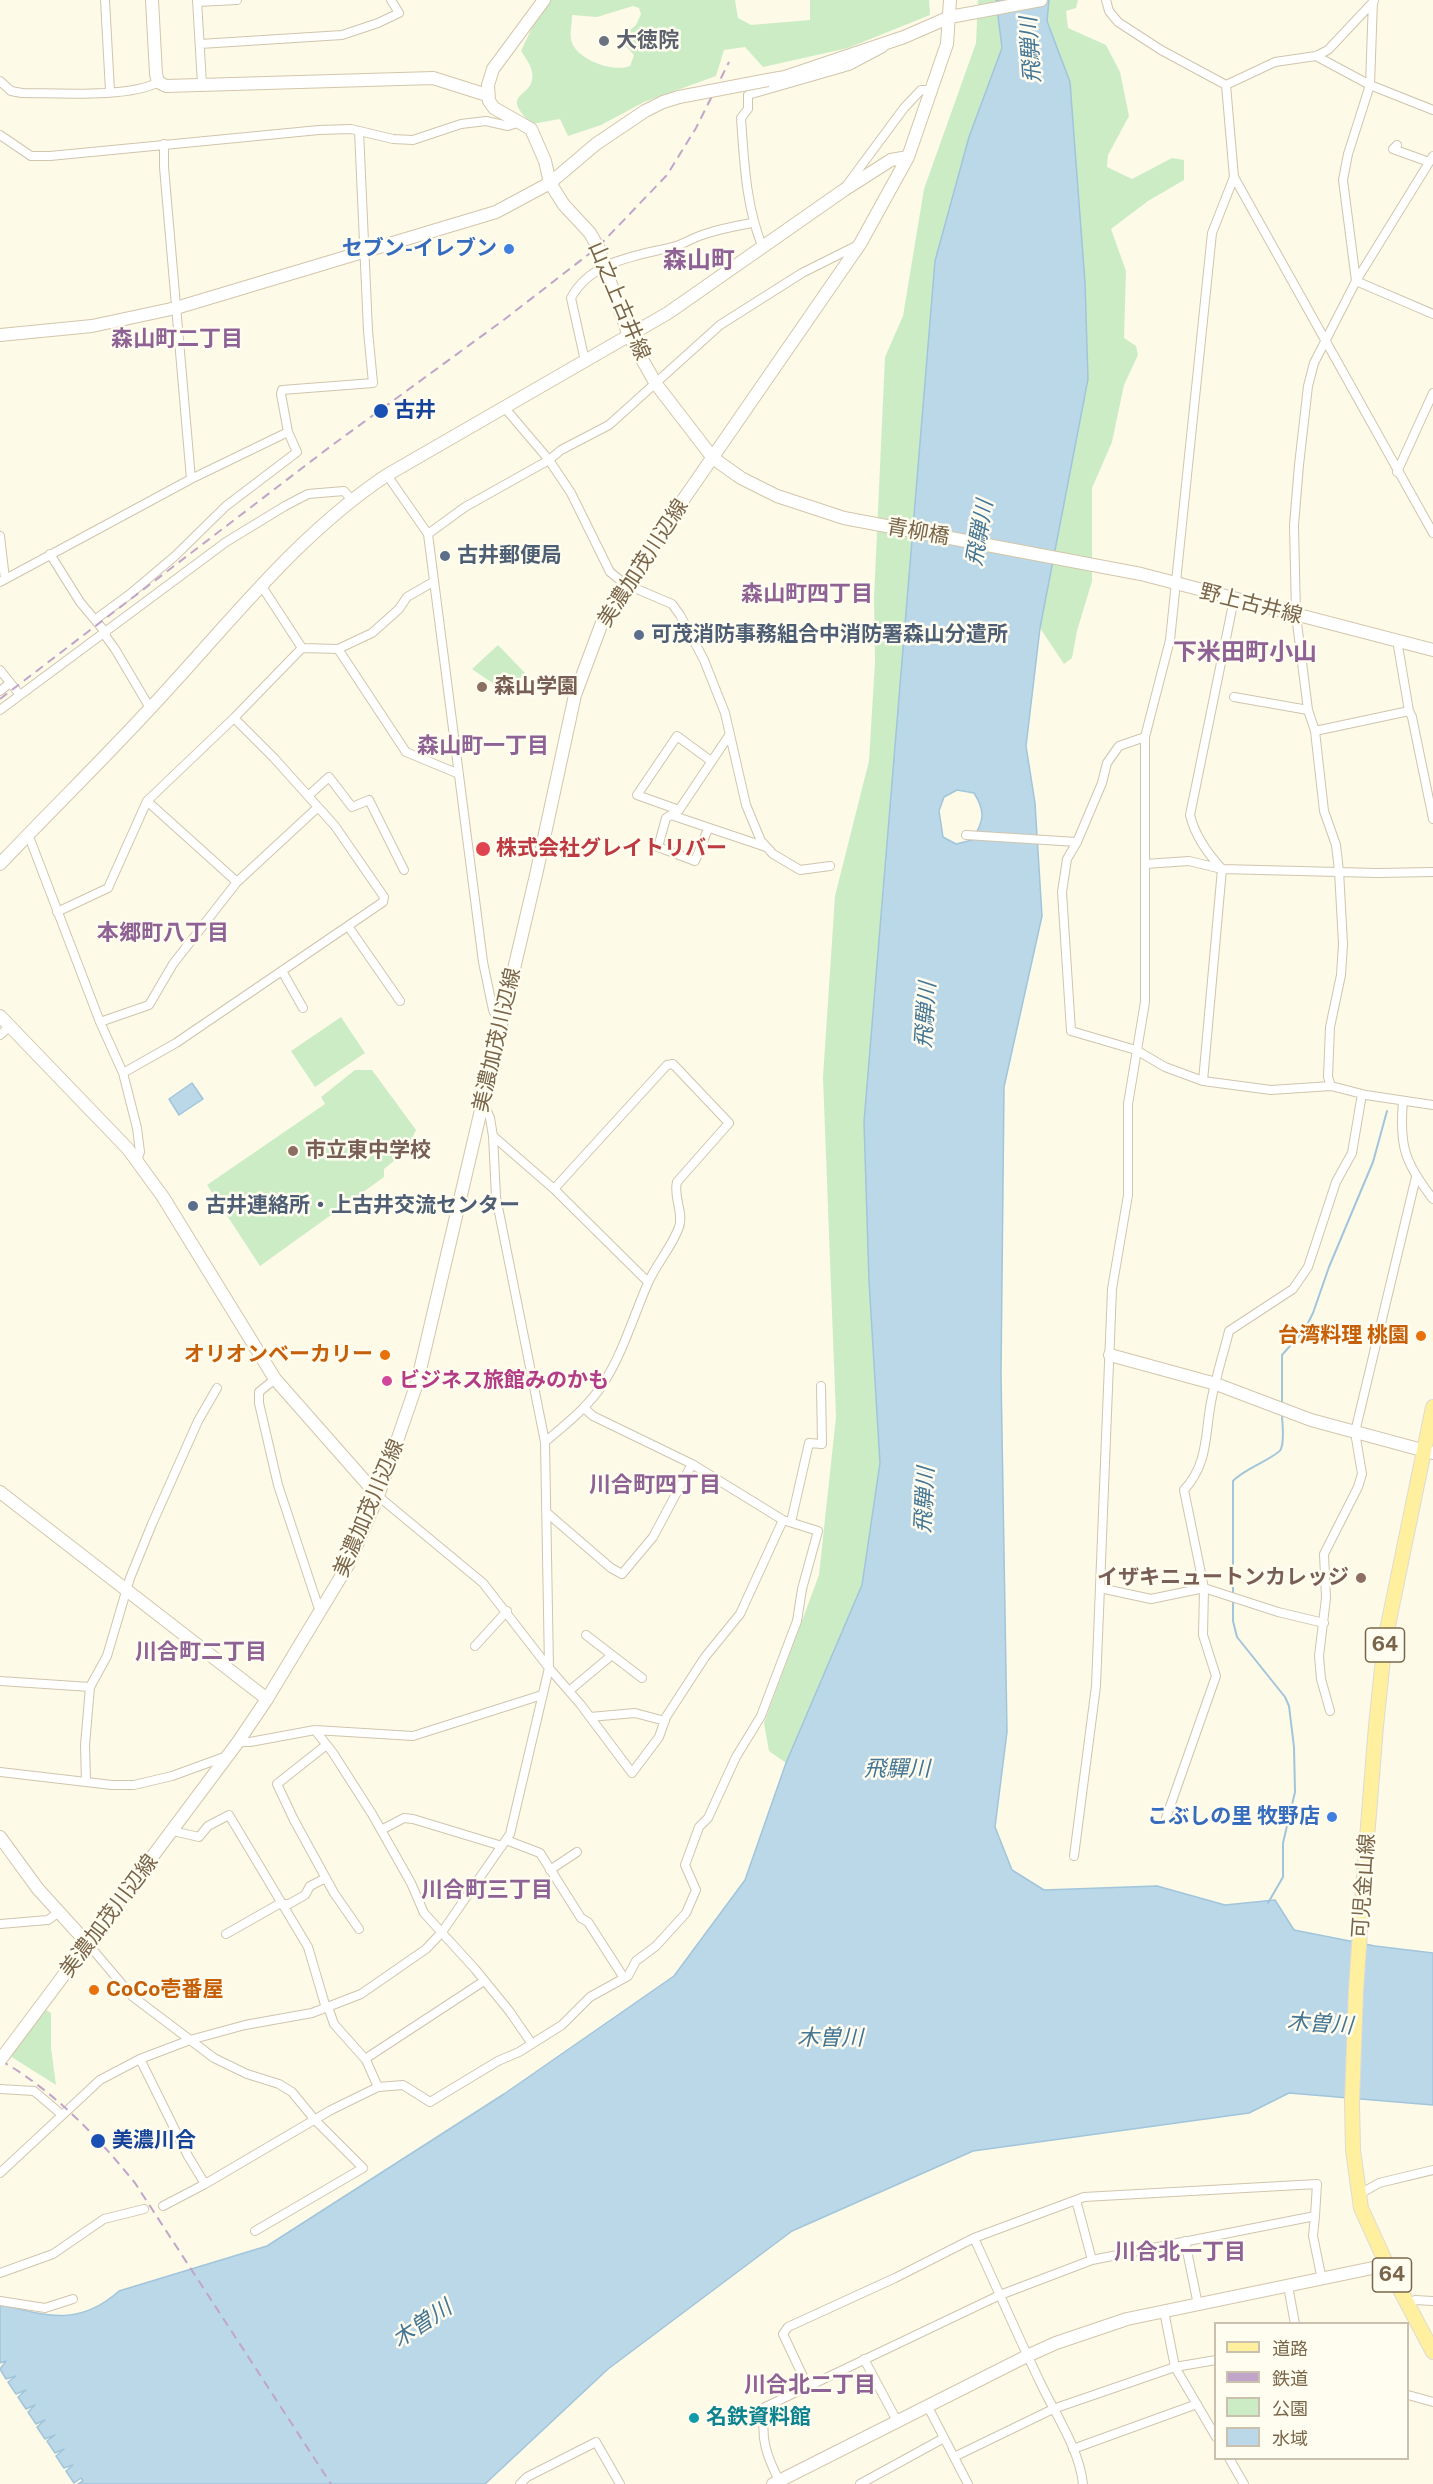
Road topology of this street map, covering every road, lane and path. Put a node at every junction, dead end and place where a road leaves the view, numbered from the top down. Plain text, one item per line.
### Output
1 (105, 0) edge
2 (152, 0) edge
3 (237, 0) edge
4 (391, 0) edge
5 (544, 0) edge
6 (950, 0) edge
7 (1041, 0) edge
8 (1106, 0) edge
9 (1374, 0) edge
10 (197, 1) edge
11 (950, 17) junction
12 (200, 44) junction
13 (1316, 56) junction
14 (855, 58) junction
15 (0, 81) edge
16 (158, 82) junction
17 (202, 84) junction
18 (1370, 85) junction
19 (1226, 86) junction
20 (932, 90) junction
21 (110, 91) junction
22 (487, 95) junction
23 (1433, 110) edge
24 (521, 122) junction
25 (359, 131) junction
26 (0, 135) edge
27 (164, 144) junction
28 (1397, 145) dead end
29 (908, 157) junction
30 (1431, 159) edge
31 (1234, 177) junction
32 (550, 183) junction
33 (844, 190) junction
34 (752, 223) junction
35 (860, 244) junction
36 (763, 248) junction
37 (366, 251) junction
38 (605, 266) junction
39 (1356, 281) junction
40 (176, 308) junction
41 (1433, 314) edge
42 (0, 335) edge
43 (629, 336) junction
44 (1326, 340) junction
45 (585, 362) junction
46 (656, 384) junction
47 (1433, 393) edge
48 (504, 407) junction
49 (288, 432) junction
50 (713, 458) junction
51 (549, 460) junction
52 (1397, 472) junction
53 (387, 474) junction
54 (191, 479) junction
55 (351, 499) junction
56 (1433, 533) edge
57 (428, 534) junction
58 (0, 536) edge
59 (50, 554) junction
60 (1069, 560) joint
61 (2, 580) edge
62 (433, 582) junction
63 (625, 584) junction
64 (261, 585) junction
65 (1177, 585) junction
66 (1234, 599) junction
67 (1296, 615) junction
68 (96, 619) junction
69 (105, 633) junction
70 (1397, 640) junction
71 (302, 648) junction
72 (338, 649) junction
73 (1433, 651) edge
74 (0, 670) edge
75 (10, 683) junction
76 (0, 692) edge
77 (20, 695) junction
78 (1234, 698) dead end
79 (150, 708) junction
80 (0, 710) edge
81 (1308, 710) junction
82 (1409, 711) junction
83 (234, 718) junction
84 (1315, 731) junction
85 (730, 734) junction
86 (1145, 737) junction
87 (711, 761) junction
88 (459, 774) junction
89 (308, 796) junction
90 (147, 801) junction
91 (316, 808) junction
92 (1433, 819) edge
93 (708, 829) junction
94 (28, 834) junction
95 (966, 835) dead end
96 (1077, 842) junction
97 (766, 848) junction
98 (0, 864) edge
99 (1145, 864) junction
100 (830, 866) dead end
101 (1222, 869) junction
102 (404, 870) dead end
103 (1340, 871) junction
104 (1433, 872) edge
105 (237, 882) junction
106 (57, 912) junction
107 (348, 926) junction
108 (282, 971) junction
109 (400, 1001) dead end
110 (303, 1008) dead end
111 (0, 1016) edge
112 (100, 1022) junction
113 (501, 1025) junction
114 (10, 1026) junction
115 (0, 1035) edge
116 (1136, 1050) junction
117 (123, 1073) junction
118 (1203, 1082) junction
119 (1331, 1086) junction
120 (1362, 1094) junction
121 (1403, 1101) junction
122 (483, 1102) junction
123 (1433, 1105) edge
124 (493, 1136) junction
125 (137, 1161) junction
126 (1416, 1177) junction
127 (554, 1189) junction
128 (1433, 1199) edge
129 (648, 1282) junction
130 (1110, 1355) junction
131 (275, 1378) junction
132 (1216, 1384) junction
133 (821, 1386) dead end
134 (217, 1388) dead end
135 (1433, 1407) edge
136 (584, 1408) junction
137 (1355, 1432) junction
138 (545, 1442) junction
139 (1428, 1452) edge
140 (692, 1464) junction
141 (0, 1492) edge
142 (378, 1496) junction
143 (546, 1512) junction
144 (787, 1521) junction
145 (1100, 1588) junction
146 (1204, 1588) junction
147 (126, 1590) junction
148 (507, 1611) junction
149 (320, 1612) junction
150 (1324, 1623) junction
151 (586, 1635) dead end
152 (475, 1646) dead end
153 (612, 1655) junction
154 (549, 1668) junction
155 (642, 1678) dead end
156 (0, 1681) edge
157 (90, 1687) junction
158 (569, 1691) junction
159 (542, 1695) junction
160 (267, 1699) junction
161 (1330, 1711) dead end
162 (590, 1717) junction
163 (665, 1721) junction
164 (315, 1730) junction
165 (238, 1742) junction
166 (325, 1746) junction
167 (227, 1755) junction
168 (0, 1772) edge
169 (86, 1781) junction
170 (1166, 1818) dead end
171 (381, 1830) junction
172 (173, 1831) junction
173 (0, 1837) edge
174 (504, 1843) junction
175 (578, 1852) dead end
176 (1074, 1856) dead end
177 (550, 1870) junction
178 (326, 1878) junction
179 (282, 1904) junction
180 (59, 1912) junction
181 (0, 1924) edge
182 (359, 1929) dead end
183 (442, 1932) junction
184 (226, 1934) dead end
185 (88, 1944) junction
186 (624, 1978) junction
187 (484, 1981) junction
188 (327, 2008) junction
189 (190, 2040) junction
190 (532, 2044) junction
191 (2, 2058) edge
192 (141, 2059) junction
193 (365, 2059) junction
194 (378, 2087) junction
195 (0, 2089) edge
196 (61, 2114) junction
197 (315, 2120) junction
198 (1433, 2170) edge
199 (0, 2173) edge
200 (205, 2184) junction
201 (1358, 2195) junction
202 (1076, 2200) junction
203 (163, 2206) dead end
204 (144, 2209) dead end
205 (1315, 2216) junction
206 (255, 2231) dead end
207 (974, 2238) junction
208 (1185, 2241) junction
209 (1092, 2260) junction
210 (1387, 2265) junction
211 (0, 2273) edge
212 (1322, 2280) junction
213 (1288, 2286) junction
214 (1000, 2295) junction
215 (73, 2299) dead end
216 (0, 2301) edge
217 (1433, 2301) edge
218 (1407, 2304) junction
219 (1198, 2305) junction
220 (1164, 2312) junction
221 (1295, 2322) edge
222 (1433, 2352) edge
223 (1028, 2356) junction
224 (864, 2359) junction
225 (1214, 2360) edge
226 (1175, 2367) junction
227 (808, 2386) junction
228 (1409, 2396) edge
229 (1433, 2402) edge
230 (1197, 2404) junction
231 (927, 2405) junction
232 (1053, 2409) junction
233 (897, 2421) junction
234 (1214, 2435) edge
235 (944, 2438) junction
236 (1073, 2449) junction
237 (954, 2457) junction
238 (1230, 2460) edge
239 (778, 2483) edge
240 (520, 2484) edge
241 (620, 2484) edge
242 (860, 2484) edge
243 (968, 2484) edge
244 (1083, 2484) edge
245 (1244, 2484) edge

1 - 21 street
2 - 16 street
3 - 10 street
4 - 12 street
5 - 22 street
6 - 11 street, 美濃加茂川辺線
7 - 11 street
8 - 19 street
9 - 13 street
9 - 18 street
10 - 12 street
11 - 14 street
11 - 20 street, 美濃加茂川辺線
12 - 17 street
13 - 18 street
13 - 19 street
14 - 32 street, bridge
14 - 34 street
15 - 21 street
16 - 17 street
16 - 21 street
17 - 22 street
18 - 23 street
18 - 39 street
19 - 31 street
20 - 29 street, 美濃加茂川辺線
20 - 33 street
22 - 24 street, 山之上古井線
24 - 25 street
24 - 32 street, 山之上古井線
25 - 27 street
25 - 37 street
26 - 27 street
27 - 40 street
28 - 30 street
29 - 33 street
29 - 35 street, 美濃加茂川辺線
30 - 39 street
31 - 44 street
31 - 65 street
32 - 37 street
32 - 38 street, 山之上古井線
33 - 36 street
34 - 36 street
34 - 38 street
35 - 46 street
35 - 50 street, 美濃加茂川辺線
36 - 43 street
37 - 40 street
37 - 49 street
38 - 43 street, 山之上古井線
38 - 45 street
39 - 41 street
39 - 44 street
40 - 42 street
40 - 54 street
43 - 45 street
43 - 46 street, 山之上古井線
44 - 52 street
44 - 67 street
45 - 48 street
46 - 50 street, 山之上古井線
46 - 51 street
47 - 52 street
48 - 51 street
48 - 53 street
49 - 54 street
49 - 68 street
50 - 60 street, 青柳橋
50 - 63 street, 美濃加茂川辺線
51 - 57 street
51 - 63 street
52 - 56 street
53 - 55 street
53 - 57 street
54 - 59 street
55 - 64 street
55 - 69 street
57 - 62 street
58 - 61 street
59 - 61 street
59 - 68 street
60 - 65 street, 野上古井線
62 - 72 street
62 - 88 street
63 - 85 street
63 - 113 street, 美濃加茂川辺線
64 - 71 street
64 - 79 street
65 - 66 street, 野上古井線
65 - 86 street
66 - 67 street, 野上古井線
66 - 101 street
67 - 70 street, 野上古井線
67 - 81 street
68 - 69 street
69 - 77 street
69 - 79 street
70 - 73 street, 野上古井線
70 - 82 street
71 - 72 street
71 - 83 street
72 - 88 street
74 - 75 street
75 - 76 street
75 - 77 street
77 - 80 street
78 - 81 street
79 - 94 street
81 - 84 street
82 - 84 street
82 - 92 street
83 - 89 street
83 - 90 street
84 - 103 street
85 - 87 street
85 - 97 street
86 - 96 street
86 - 99 street
87 - 87 street
88 - 113 street
89 - 91 street
89 - 102 street
90 - 105 street
90 - 106 street
91 - 105 street
91 - 107 street
93 - 93 street
93 - 97 street
94 - 98 street
94 - 106 street
95 - 96 street
96 - 116 street
97 - 100 street
99 - 101 street
99 - 116 street
101 - 103 street
101 - 118 street
103 - 104 street
103 - 119 street
105 - 112 street
106 - 112 street
107 - 108 street
107 - 109 street
108 - 110 street
108 - 117 street
111 - 114 street
112 - 117 street
113 - 122 street, 美濃加茂川辺線
114 - 115 street
114 - 125 street
116 - 118 street
116 - 130 street
117 - 125 street
118 - 119 street
119 - 120 street
120 - 121 street
120 - 132 street
121 - 123 street
121 - 126 street
122 - 124 street
122 - 142 street, 美濃加茂川辺線
124 - 127 street
124 - 138 street
125 - 131 street
126 - 128 street
126 - 137 street
127 - 129 street
127 - 129 street
129 - 136 street
130 - 132 street
130 - 145 street
131 - 142 street
131 - 149 street
132 - 137 street
132 - 146 street
133 - 144 street
134 - 147 street
135 - 139 main road, 可児金山線 / 64
136 - 138 street
136 - 140 street
137 - 139 street
137 - 150 street
138 - 143 street
139 - 201 main road, 可児金山線 / 64
140 - 143 street
140 - 144 street
141 - 147 street
142 - 148 street
142 - 149 street, 美濃加茂川辺線
143 - 154 street
144 - 163 street
144 - 186 street
145 - 146 street
145 - 176 street
146 - 150 street
146 - 170 street
147 - 157 street
147 - 160 street
148 - 152 street
148 - 154 street
149 - 160 street, 美濃加茂川辺線
150 - 161 street
151 - 153 street
153 - 155 street
153 - 158 street
154 - 158 street
154 - 159 street
156 - 157 street
157 - 169 street
158 - 162 street
159 - 164 street
159 - 174 street
160 - 165 street, 美濃加茂川辺線
162 - 163 street
162 - 163 street
164 - 165 street
164 - 166 street
165 - 167 street, 美濃加茂川辺線
166 - 171 street
166 - 178 street
167 - 169 street
167 - 172 street, 美濃加茂川辺線
168 - 169 street
171 - 174 street
171 - 183 street
172 - 179 street
172 - 185 street, 美濃加茂川辺線
173 - 180 street
174 - 177 street
174 - 183 street
175 - 177 street
177 - 186 street
178 - 179 street
178 - 182 street
179 - 184 street
179 - 188 street
180 - 181 street
180 - 185 street
183 - 187 street
183 - 188 street
185 - 189 street
185 - 191 street, 美濃加茂川辺線
186 - 190 street
187 - 190 street
187 - 193 street
188 - 189 street
188 - 193 street
189 - 192 street
189 - 197 street
190 - 194 street
192 - 196 street
192 - 200 street
193 - 194 street
194 - 197 street
195 - 196 street
196 - 199 street
197 - 200 street
197 - 206 street
198 - 201 street
200 - 203 street
201 - 210 main road, 可児金山線 / 64
202 - 205 street
202 - 207 street
202 - 209 street
204 - 211 street
205 - 208 street
205 - 212 street
207 - 214 street
207 - 227 street
208 - 209 street
208 - 219 street
209 - 214 street
210 - 212 street
210 - 218 main road, 可児金山線 / 64
212 - 213 street
213 - 219 street
213 - 221 street
214 - 223 street
214 - 224 street
215 - 216 street
217 - 218 street
218 - 222 main road, 可児金山線 / 64
219 - 220 street
220 - 223 street
220 - 226 street
223 - 231 street
223 - 232 street
224 - 227 street
224 - 233 street
225 - 226 street
226 - 230 street
226 - 232 street
227 - 239 street
228 - 229 street
230 - 234 street
230 - 236 street
231 - 233 street
231 - 235 street
232 - 236 street
232 - 237 street
233 - 239 street
235 - 237 street
235 - 242 street
236 - 244 street
237 - 243 street
238 - 245 street
240 - 241 street

